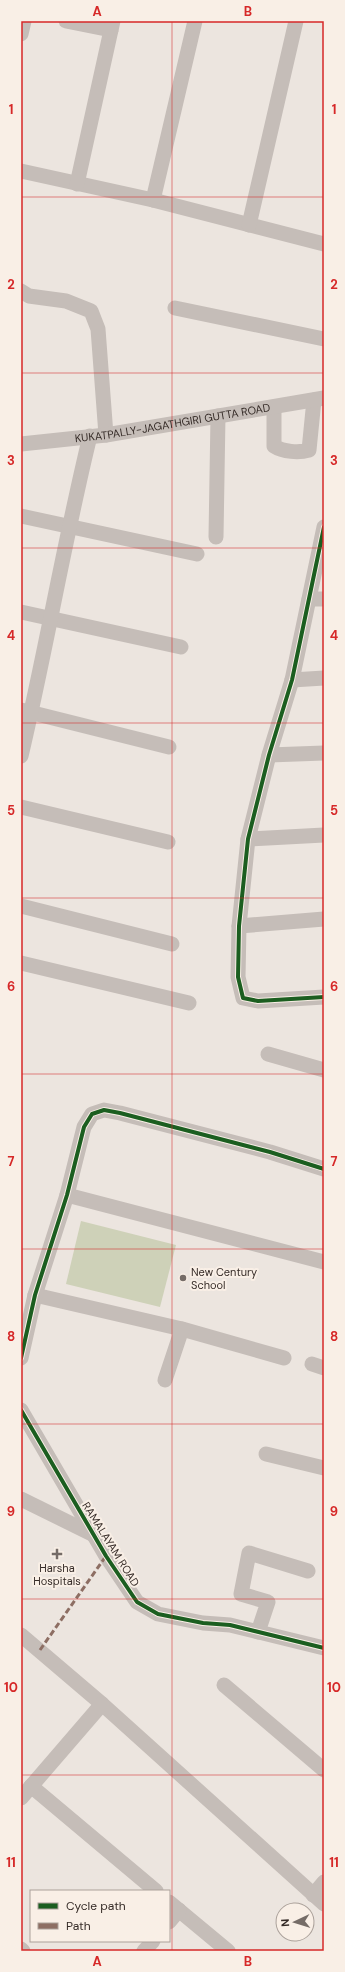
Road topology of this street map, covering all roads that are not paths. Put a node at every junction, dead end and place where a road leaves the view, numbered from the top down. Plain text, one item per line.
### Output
1 (24, 21) edge
2 (66, 21) edge
3 (195, 21) edge
4 (296, 21) edge
5 (112, 26) edge
6 (21, 34) edge
7 (21, 171) edge
8 (77, 184) junction
9 (153, 200) junction
10 (249, 225) junction
11 (324, 244) edge
12 (21, 291) edge
13 (174, 308) dead end
14 (324, 339) edge
15 (319, 399) edge
16 (274, 407) junction
17 (218, 416) junction
18 (106, 435) junction
19 (90, 436) junction
20 (21, 444) edge
21 (21, 516) edge
22 (69, 527) junction
23 (324, 527) edge
24 (216, 537) dead end
25 (197, 554) dead end
26 (317, 599) edge
27 (21, 612) edge
28 (52, 619) junction
29 (181, 647) dead end
30 (324, 678) edge
31 (292, 680) junction
32 (26, 712) edge
33 (169, 747) dead end
34 (324, 754) edge
35 (269, 755) junction
36 (21, 756) edge
37 (21, 807) edge
38 (324, 835) edge
39 (248, 838) junction
40 (168, 842) dead end
41 (21, 906) edge
42 (324, 919) edge
43 (239, 926) junction
44 (172, 944) dead end
45 (21, 963) edge
46 (324, 997) edge
47 (189, 1003) dead end
48 (268, 1054) dead end
49 (324, 1070) edge
50 (324, 1169) edge
51 (67, 1195) junction
52 (324, 1262) edge
53 (35, 1295) junction
54 (182, 1329) junction
55 (21, 1358) edge
56 (284, 1358) dead end
57 (165, 1380) dead end
58 (21, 1410) edge
59 (266, 1454) dead end
60 (324, 1468) edge
61 (21, 1499) edge
62 (94, 1535) junction
63 (308, 1571) dead end
64 (258, 1632) junction
65 (21, 1635) edge
66 (324, 1648) edge
67 (224, 1686) dead end
68 (102, 1704) junction
69 (324, 1770) edge
70 (31, 1786) junction
71 (21, 1798) edge
72 (324, 1882) edge
73 (155, 1890) edge
74 (319, 1899) edge
75 (174, 1906) edge
76 (170, 1919) edge
77 (152, 1942) edge
78 (21, 1949) edge
79 (23, 1951) edge
80 (144, 1951) edge
81 (228, 1951) edge

1 - 6 street
2 - 5 street
3 - 9 street
4 - 10 street
5 - 8 street
7 - 8 street
8 - 9 street
9 - 10 street
10 - 11 street
12 - 18 street
13 - 14 street
15 - 16 street, KUKATPALLY-JAGATHGIRI GUTTA ROAD
15 - 16 street
16 - 17 street, KUKATPALLY-JAGATHGIRI GUTTA ROAD
17 - 18 street, KUKATPALLY-JAGATHGIRI GUTTA ROAD
17 - 24 street
18 - 19 street, KUKATPALLY-JAGATHGIRI GUTTA ROAD
19 - 20 street, KUKATPALLY-JAGATHGIRI GUTTA ROAD
19 - 22 street
21 - 22 street
22 - 25 street
22 - 28 street
23 - 26 street
26 - 31 street
27 - 28 street
28 - 29 street
28 - 32 street
30 - 31 street
31 - 35 street
32 - 33 street
32 - 36 street
34 - 35 street
35 - 39 street
37 - 40 street
38 - 39 street
39 - 43 street
41 - 44 street
42 - 43 street
43 - 46 street
45 - 47 street
48 - 49 street
50 - 51 street
51 - 52 street
51 - 53 street
53 - 54 street
53 - 55 street
54 - 56 street
54 - 57 street
58 - 62 street, RAMALAYAM ROAD
59 - 60 street
61 - 62 street
62 - 64 street, RAMALAYAM ROAD
63 - 64 street
64 - 66 street, RAMALAYAM ROAD
65 - 68 street
67 - 69 street
68 - 70 street
68 - 74 street
70 - 71 street
70 - 73 street
72 - 74 street
75 - 76 street
75 - 81 street
77 - 80 street
78 - 79 street

